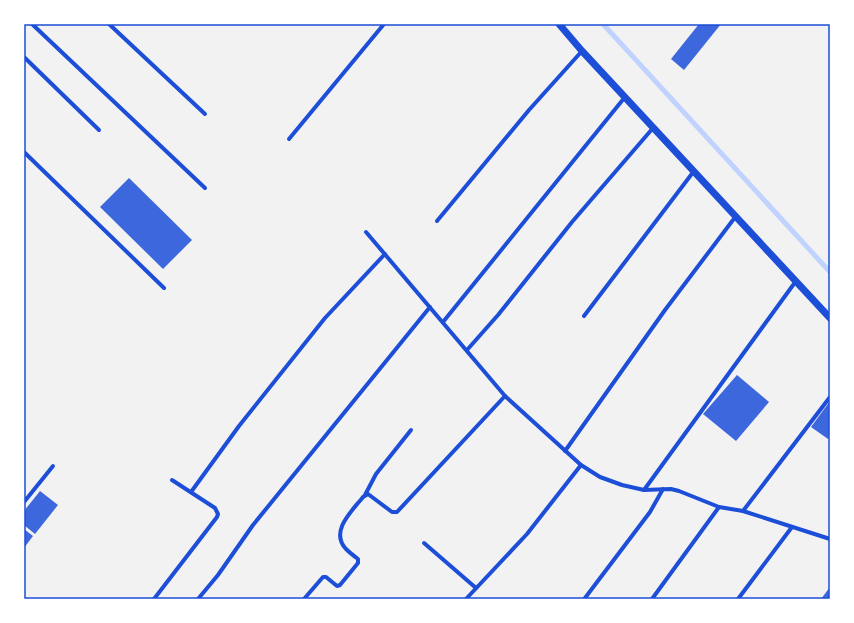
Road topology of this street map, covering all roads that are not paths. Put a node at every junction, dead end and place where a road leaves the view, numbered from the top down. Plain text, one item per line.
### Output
1 (32, 24) edge
2 (109, 24) edge
3 (384, 24) edge
4 (559, 24) edge
5 (582, 51) junction
6 (24, 56) edge
7 (625, 97) junction
8 (205, 114) dead end
9 (653, 128) junction
10 (99, 130) dead end
11 (289, 139) dead end
12 (24, 152) edge
13 (694, 171) junction
14 (205, 188) dead end
15 (736, 216) junction
16 (438, 221) dead end
17 (366, 232) dead end
18 (385, 254) junction
19 (796, 281) junction
20 (164, 288) dead end
21 (430, 307) junction
22 (584, 316) dead end
23 (830, 318) edge
24 (442, 322) junction
25 (467, 350) junction
26 (505, 396) junction
27 (830, 397) edge
28 (412, 430) dead end
29 (565, 451) junction
30 (53, 466) dead end
31 (580, 466) junction
32 (172, 480) dead end
33 (663, 489) junction
34 (644, 490) junction
35 (191, 492) junction
36 (365, 495) junction
37 (24, 502) edge
38 (718, 506) junction
39 (744, 510) junction
40 (792, 527) junction
41 (830, 540) edge
42 (424, 543) dead end
43 (476, 588) junction
44 (585, 598) edge
45 (154, 599) edge
46 (198, 599) edge
47 (304, 599) edge
48 (466, 599) edge
49 (652, 599) edge
50 (738, 599) edge

1 - 14 street
2 - 8 street
3 - 11 street
4 - 5 street
5 - 7 street
5 - 16 street
6 - 10 street
7 - 9 street
7 - 24 street
9 - 13 street
9 - 25 street
12 - 20 street
13 - 15 street
13 - 22 street
15 - 19 street
15 - 29 street
17 - 18 street
18 - 21 street
18 - 35 street
19 - 23 street
19 - 34 street
21 - 24 street
21 - 46 street
24 - 25 street
25 - 26 street
26 - 29 street
26 - 36 street
27 - 39 street
28 - 36 street
29 - 31 street
30 - 37 street
31 - 34 street
31 - 43 street
32 - 35 street
33 - 34 street
33 - 38 street
33 - 44 street
35 - 45 street
36 - 47 street
38 - 39 street
38 - 49 street
39 - 40 street
40 - 41 street
40 - 50 street
42 - 43 street
43 - 48 street

